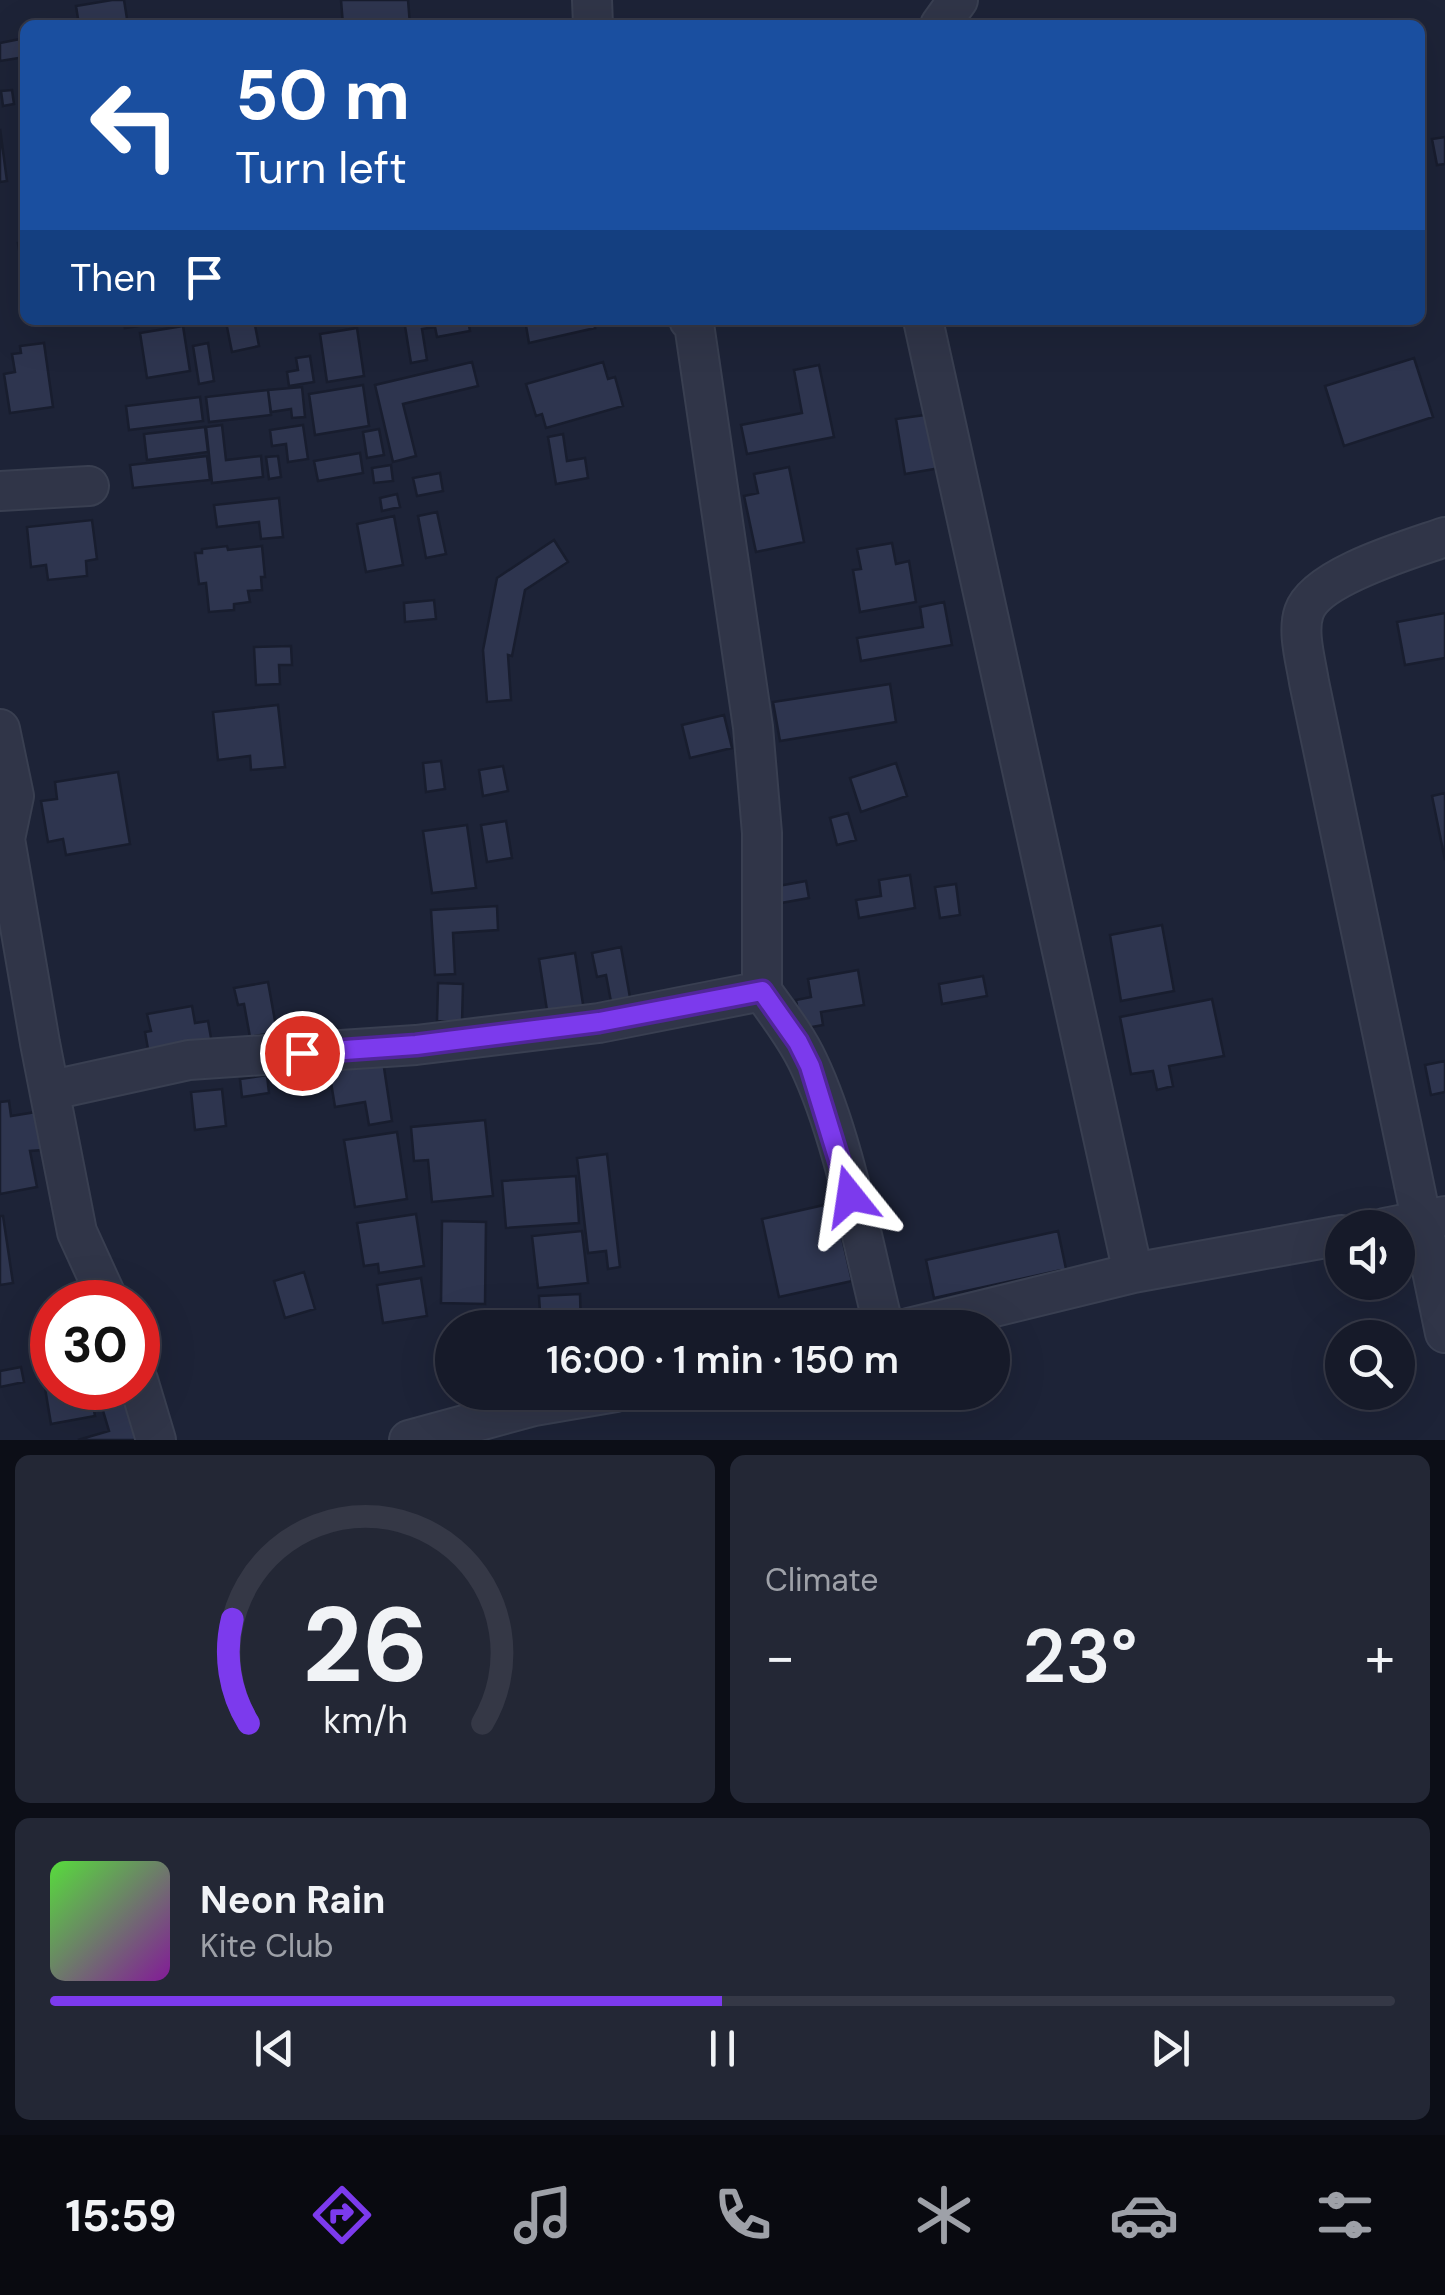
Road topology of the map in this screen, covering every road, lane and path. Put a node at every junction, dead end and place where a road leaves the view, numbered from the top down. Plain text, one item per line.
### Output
1 (694, 325) edge
2 (924, 325) edge
3 (89, 486) dead end
4 (0, 490) edge
5 (1445, 537) edge
6 (0, 730) edge
7 (762, 991) junction
8 (52, 1090) junction
9 (1434, 1218) edge
10 (1325, 1238) edge
11 (1133, 1274) junction
12 (98, 1280) edge
13 (879, 1310) edge
14 (984, 1310) edge
15 (1445, 1333) edge
16 (147, 1410) edge
17 (519, 1410) edge
18 (156, 1440) edge
19 (409, 1440) edge

1 - 7 street
2 - 11 street
3 - 4 street
5 - 9 street
6 - 8 street
7 - 8 street
7 - 13 street
8 - 12 street
9 - 15 street
10 - 11 street
11 - 14 street
16 - 18 street
17 - 19 street

